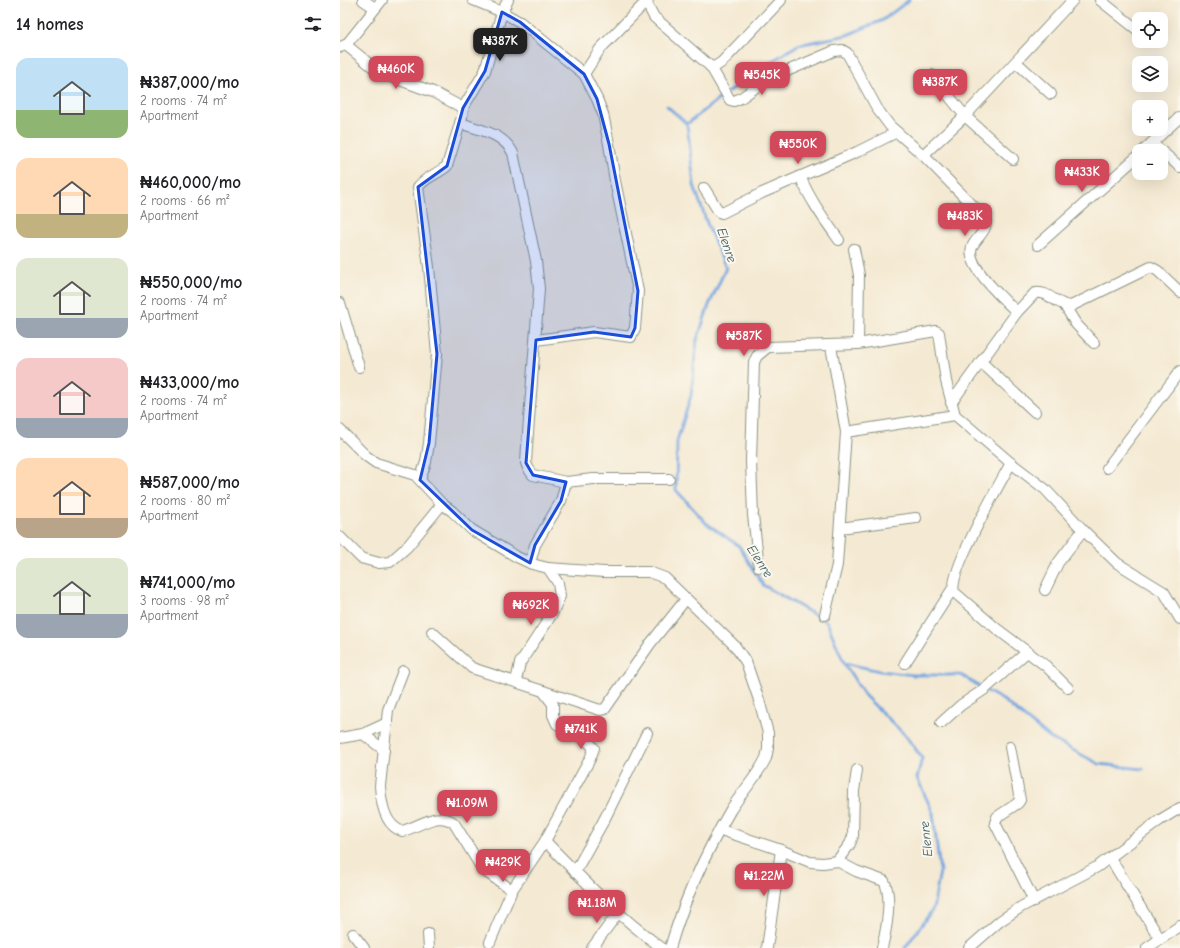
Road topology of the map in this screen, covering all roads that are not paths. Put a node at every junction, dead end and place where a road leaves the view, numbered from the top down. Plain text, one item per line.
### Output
1 (362, 0) edge
2 (473, 0) edge
3 (508, 0) edge
4 (782, 0) edge
5 (1072, 0) edge
6 (1100, 0) edge
7 (647, 1) edge
8 (378, 4) edge
9 (502, 12) junction
10 (1132, 25) edge
11 (343, 46) edge
12 (1016, 62) junction
13 (711, 67) junction
14 (584, 74) junction
15 (932, 75) dead end
16 (1051, 94) dead end
17 (463, 108) junction
18 (965, 116) junction
19 (1180, 117) edge
20 (460, 124) junction
21 (897, 132) junction
22 (1152, 143) joint
23 (922, 155) junction
24 (1014, 159) dead end
25 (1132, 161) edge
26 (1180, 167) edge
27 (800, 176) junction
28 (704, 188) dead end
29 (839, 240) dead end
30 (1038, 245) dead end
31 (854, 249) dead end
32 (1180, 292) edge
33 (340, 303) edge
34 (1065, 306) junction
35 (1017, 312) junction
36 (536, 340) junction
37 (1094, 343) dead end
38 (858, 344) junction
39 (831, 346) junction
40 (981, 362) junction
41 (359, 367) dead end
42 (1180, 371) edge
43 (952, 403) junction
44 (1035, 412) dead end
45 (955, 415) junction
46 (846, 432) junction
47 (341, 433) edge
48 (1011, 463) junction
49 (1107, 468) dead end
50 (669, 479) dead end
51 (420, 480) junction
52 (566, 482) junction
53 (442, 504) junction
54 (916, 518) dead end
55 (840, 528) junction
56 (1083, 530) junction
57 (340, 538) edge
58 (530, 563) junction
59 (759, 567) dead end
60 (548, 568) junction
61 (953, 588) junction
62 (1045, 590) dead end
63 (686, 599) junction
64 (825, 615) dead end
65 (1180, 619) edge
66 (432, 632) dead end
67 (1027, 652) junction
68 (905, 663) dead end
69 (403, 671) dead end
70 (516, 681) junction
71 (1068, 688) dead end
72 (543, 691) junction
73 (941, 722) dead end
74 (387, 723) junction
75 (647, 733) dead end
76 (363, 734) junction
77 (340, 738) edge
78 (1010, 747) dead end
79 (384, 750) junction
80 (857, 770) dead end
81 (1180, 808) edge
82 (721, 830) junction
83 (545, 841) junction
84 (781, 850) junction
85 (1110, 858) junction
86 (837, 861) junction
87 (575, 872) junction
88 (512, 890) junction
89 (1034, 901) junction
90 (618, 912) junction
91 (1180, 926) edge
92 (353, 934) dead end
93 (428, 934) dead end
94 (1160, 939) junction
95 (490, 942) dead end
96 (364, 948) edge
97 (429, 948) edge
98 (592, 948) edge
99 (662, 948) edge
100 (670, 948) edge
101 (768, 948) edge
102 (882, 948) edge
103 (969, 948) edge
104 (1147, 948) edge

1 - 8 street
2 - 9 street
3 - 9 street
4 - 13 street
5 - 12 street
6 - 10 street
7 - 13 street
7 - 14 street
8 - 11 street
9 - 14 street
9 - 17 street
11 - 17 street
12 - 16 street
12 - 18 street
13 - 21 street
14 - 36 street
15 - 18 street
17 - 20 street
18 - 23 street
18 - 24 street
19 - 22 street
20 - 36 street
20 - 51 street
21 - 23 street
21 - 27 street
22 - 26 street
23 - 35 street
25 - 30 street
27 - 28 street
27 - 29 street
31 - 38 street
32 - 34 street
33 - 41 street
34 - 35 street
34 - 37 street
35 - 40 street
36 - 52 street
38 - 39 street
38 - 43 street
39 - 46 street
39 - 59 street
40 - 43 street
40 - 44 street
42 - 49 street
43 - 45 street
45 - 46 street
45 - 48 street
46 - 55 street
47 - 51 street
48 - 56 street
48 - 61 street
50 - 52 street
51 - 53 street
52 - 58 street
53 - 57 street
53 - 58 street
54 - 55 street
55 - 64 street
56 - 62 street
56 - 65 street
58 - 60 street
60 - 63 street
60 - 70 street
61 - 67 street
61 - 68 street
63 - 72 street
63 - 82 street
66 - 70 street
67 - 71 street
67 - 73 street
69 - 74 street
70 - 72 street
72 - 83 street
74 - 76 street
74 - 79 street
75 - 87 street
76 - 77 street
76 - 79 street
78 - 89 street
79 - 88 street
80 - 86 street
81 - 85 street
82 - 84 street
82 - 100 street
83 - 87 street
83 - 88 street
84 - 86 street
84 - 101 street
85 - 89 street
85 - 94 street
86 - 102 street
87 - 90 street
88 - 95 street
89 - 103 street
90 - 98 street
90 - 99 street
91 - 94 street
92 - 96 street
93 - 97 street
94 - 104 street

